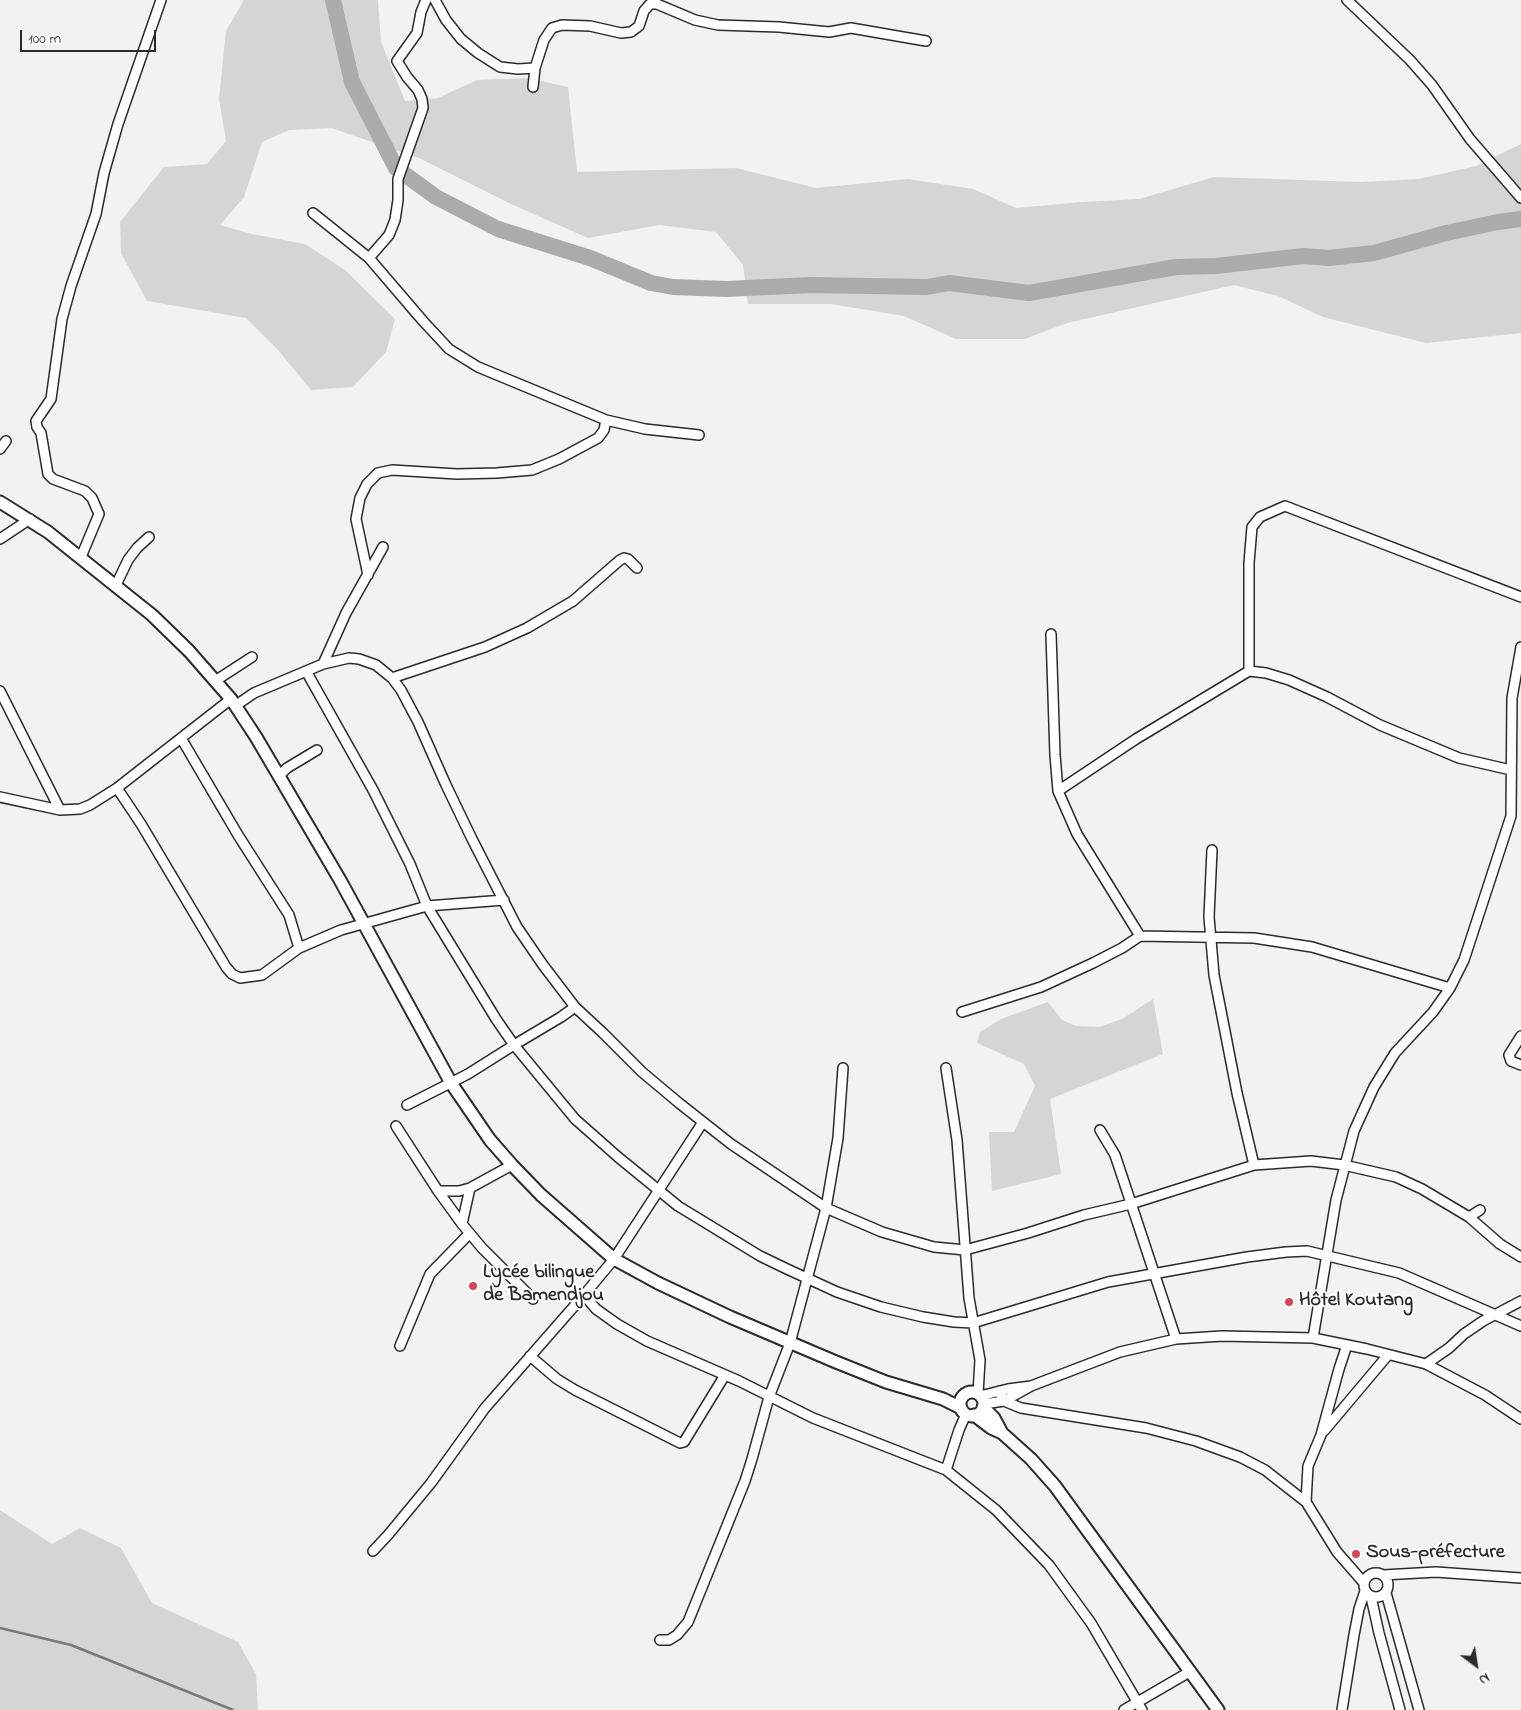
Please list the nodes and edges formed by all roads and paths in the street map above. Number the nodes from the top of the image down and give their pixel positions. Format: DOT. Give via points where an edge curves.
graph roads {
  1 [pos="161,0"];
  2 [pos="426,0"];
  3 [pos="435,0"];
  4 [pos="1347,0"];
  5 [pos="926,41"];
  6 [pos="535,68"];
  7 [pos="534,87"];
  8 [pos="1521,198"];
  9 [pos="312,213"];
  10 [pos="369,258"];
  11 [pos="606,420"];
  12 [pos="699,435"];
  13 [pos="6,441"];
  14 [pos="0,449"];
  15 [pos="0,502"];
  16 [pos="30,519"];
  17 [pos="149,537"];
  18 [pos="0,539"];
  19 [pos="383,548"];
  20 [pos="81,556"];
  21 [pos="637,568"];
  22 [pos="368,575"];
  23 [pos="116,585"];
  24 [pos="1521,597"];
  25 [pos="1052,634"];
  26 [pos="1521,647"];
  27 [pos="252,657"];
  28 [pos="323,664"];
  29 [pos="306,671"];
  30 [pos="1249,672"];
  31 [pos="392,678"];
  32 [pos="215,681"];
  33 [pos="0,691"];
  34 [pos="233,702"];
  35 [pos="182,738"];
  36 [pos="318,750"];
  37 [pos="1511,770"];
  38 [pos="279,776"];
  39 [pos="117,788"];
  40 [pos="1058,791"];
  41 [pos="0,798"];
  42 [pos="60,810"];
  43 [pos="1212,850"];
  44 [pos="504,900"];
  45 [pos="427,906"];
  46 [pos="363,923"];
  47 [pos="1140,936"];
  48 [pos="1210,936"];
  49 [pos="299,948"];
  50 [pos="1450,988"];
  51 [pos="575,1007"];
  52 [pos="962,1012"];
  53 [pos="1521,1036"];
  54 [pos="514,1045"];
  55 [pos="1521,1065"];
  56 [pos="843,1068"];
  57 [pos="946,1068"];
  58 [pos="451,1083"];
  59 [pos="407,1105"];
  60 [pos="703,1122"];
  61 [pos="396,1126"];
  62 [pos="1100,1130"];
  63 [pos="512,1165"];
  64 [pos="1254,1165"];
  65 [pos="1344,1165"];
  66 [pos="470,1188"];
  67 [pos="658,1189"];
  68 [pos="438,1191"];
  69 [pos="1131,1204"];
  70 [pos="826,1208"];
  71 [pos="1480,1210"];
  72 [pos="1469,1217"];
  73 [pos="462,1224"];
  74 [pos="468,1234"];
  75 [pos="965,1250"];
  76 [pos="1328,1255"];
  77 [pos="1521,1257"];
  78 [pos="614,1259"];
  79 [pos="1156,1274"];
  80 [pos="808,1278"];
  81 [pos="584,1295"];
  82 [pos="533,1299"];
  83 [pos="1521,1302"];
  84 [pos="1495,1314"];
  85 [pos="973,1323"];
  86 [pos="1521,1326"];
  87 [pos="1314,1338"];
  88 [pos="1176,1339"];
  89 [pos="790,1343"];
  90 [pos="1347,1345"];
  91 [pos="400,1346"];
  92 [pos="1388,1354"];
  93 [pos="530,1356"];
  94 [pos="1426,1364"];
  95 [pos="724,1375"];
  96 [pos="1031,1386"];
  97 [pos="999,1391"];
  98 [pos="770,1397"];
  99 [pos="981,1400"];
  100 [pos="1004,1401"];
  101 [pos="966,1409"];
  102 [pos="1521,1419"];
  103 [pos="1002,1433"];
  104 [pos="1321,1435"];
  105 [pos="946,1470"];
  106 [pos="1306,1502"];
  107 [pos="373,1551"];
  108 [pos="1383,1575"];
  109 [pos="1521,1578"];
  110 [pos="1367,1591"];
  111 [pos="1386,1593"];
  112 [pos="660,1640"];
  113 [pos="1191,1671"];
  114 [pos="1136,1702"];
  115 [pos="1124,1710"];
  116 [pos="1142,1710"];
  117 [pos="1218,1710"];
  118 [pos="1342,1710"];
  119 [pos="1400,1710"];
  120 [pos="1418,1710"];
  1 -- 20 [label="street" via="118,124 96,214 62,319 51,399 36,421 48,474 85,491 99,514"];
  2 -- 10 [label="street" via="417,32 397,61 418,90 423,108 398,179 395,220 389,235"];
  3 -- 6 [label="street" via="446,20 478,53 500,67"];
  4 -- 8 [label="street" via="1421,73 1470,139"];
  5 -- 6 [label="street" via="851,28 829,32 718,25 650,4 639,26 630,32 621,34 590,26 552,28 544,40"];
  6 -- 7 [label="street"];
  9 -- 10 [label="street"];
  10 -- 11 [label="street" via="449,349 478,367"];
  11 -- 12 [label="street" via="645,429"];
  11 -- 22 [label="street" via="598,438 532,470 457,474 392,470 378,474 360,498 356,519"];
  13 -- 14 [label="street"];
  15 -- 16 [label="main road"];
  16 -- 18 [label="street"];
  16 -- 20 [label="main road"];
  17 -- 23 [label="street" via="128,560"];
  19 -- 22 [label="street"];
  20 -- 23 [label="main road"];
  21 -- 31 [label="street" via="624,558 573,601 528,628 485,647"];
  22 -- 28 [label="street" via="346,612"];
  23 -- 32 [label="main road" via="152,615"];
  24 -- 30 [label="street" via="1285,506 1260,517 1252,527"];
  25 -- 40 [label="street"];
  26 -- 37 [label="street" via="1512,698"];
  27 -- 32 [label="street"];
  28 -- 29 [label="street"];
  28 -- 31 [label="street" via="350,658 376,665"];
  29 -- 34 [label="street"];
  29 -- 45 [label="street" via="386,816"];
  30 -- 37 [label="street" via="1289,680 1380,725 1460,758"];
  30 -- 40 [label="street" via="1136,739"];
  31 -- 44 [label="street" via="405,696 464,824"];
  32 -- 34 [label="main road"];
  33 -- 42 [label="street"];
  34 -- 35 [label="street"];
  34 -- 38 [label="main road"];
  35 -- 39 [label="street"];
  35 -- 49 [label="street" via="289,915"];
  36 -- 38 [label="street"];
  37 -- 50 [label="street" via="1511,816 1464,960"];
  38 -- 46 [label="main road"];
  39 -- 42 [label="street" via="90,806"];
  39 -- 49 [label="street" via="232,974 240,978 262,975"];
  40 -- 47 [label="street" via="1077,834"];
  41 -- 42 [label="street"];
  43 -- 48 [label="street"];
  44 -- 45 [label="street"];
  44 -- 51 [label="street" via="528,945"];
  45 -- 46 [label="street"];
  45 -- 54 [label="street"];
  46 -- 49 [label="street"];
  46 -- 58 [label="main road"];
  47 -- 48 [label="street"];
  47 -- 52 [label="street" via="1115,952 1041,987"];
  48 -- 50 [label="street" via="1254,938 1312,947"];
  48 -- 64 [label="street" via="1214,975"];
  50 -- 65 [label="street" via="1387,1065 1354,1131"];
  51 -- 54 [label="street"];
  51 -- 60 [label="street" via="642,1072"];
  53 -- 55 [label="street" via="1509,1055 1511,1061"];
  54 -- 58 [label="street"];
  54 -- 67 [label="street" via="575,1120"];
  56 -- 70 [label="street" via="838,1138"];
  57 -- 75 [label="street" via="957,1140"];
  58 -- 59 [label="street"];
  58 -- 63 [label="main road" via="490,1140"];
  60 -- 67 [label="street"];
  60 -- 70 [label="street"];
  61 -- 68 [label="street"];
  62 -- 69 [label="street" via="1114,1155"];
  63 -- 66 [label="street"];
  63 -- 78 [label="main road"];
  64 -- 65 [label="street" via="1310,1161"];
  64 -- 69 [label="street"];
  65 -- 72 [label="street" via="1396,1178 1422,1189"];
  65 -- 76 [label="street"];
  66 -- 68 [label="street"];
  66 -- 73 [label="street"];
  67 -- 78 [label="street"];
  67 -- 80 [label="street" via="678,1206 760,1256"];
  68 -- 73 [label="street"];
  69 -- 75 [label="street"];
  69 -- 79 [label="street"];
  70 -- 75 [label="street" via="882,1232 934,1246"];
  70 -- 80 [label="street"];
  71 -- 72 [label="street"];
  72 -- 77 [label="street"];
  73 -- 74 [label="street"];
  74 -- 82 [label="street"];
  74 -- 91 [label="street" via="430,1274"];
  75 -- 85 [label="street"];
  76 -- 79 [label="street" via="1286,1252"];
  76 -- 84 [label="street" via="1399,1273"];
  76 -- 87 [label="street"];
  78 -- 81 [label="street"];
  78 -- 89 [label="main road" via="665,1287"];
  79 -- 85 [label="street" via="1108,1282"];
  79 -- 88 [label="street"];
  80 -- 85 [label="street" via="881,1307"];
  80 -- 89 [label="street"];
  81 -- 93 [label="street"];
  81 -- 95 [label="street" via="596,1309 617,1324"];
  83 -- 84 [label="street"];
  84 -- 86 [label="street"];
  84 -- 94 [label="street"];
  85 -- 99 [label="street" via="980,1360"];
  87 -- 88 [label="street" via="1222,1336"];
  87 -- 90 [label="street"];
  88 -- 96 [label="street" via="1120,1352"];
  89 -- 98 [label="street"];
  89 -- 101 [label="main road" via="886,1382"];
  90 -- 92 [label="street"];
  90 -- 104 [label="street"];
  92 -- 94 [label="street"];
  92 -- 104 [label="street"];
  93 -- 95 [label="street" via="575,1390 680,1443 684,1442"];
  93 -- 107 [label="street" via="484,1408 431,1483"];
  94 -- 102 [label="street" via="1485,1395"];
  95 -- 98 [label="street"];
  96 -- 97 [label="street"];
  96 -- 100 [label="street"];
  97 -- 99 [label="street"];
  97 -- 100 [label="street"];
  98 -- 105 [label="street" via="813,1418"];
  98 -- 112 [label="street" via="745,1481 688,1622 677,1635 669,1640"];
  99 -- 100 [label="street"];
  99 -- 101 [label="main road" via="981,1412"];
  99 -- 101 [label="main road" via="970,1392"];
  99 -- 103 [label="main road"];
  100 -- 106 [label="street" via="1021,1408 1146,1428 1218,1448 1265,1470"];
  101 -- 103 [label="main road"];
  101 -- 105 [label="street"];
  103 -- 113 [label="main road" via="1056,1486"];
  104 -- 106 [label="street" via="1308,1466"];
  105 -- 114 [label="street" via="996,1510 1049,1565 1091,1623"];
  106 -- 110 [label="street" via="1337,1552"];
  108 -- 109 [label="street" via="1436,1572"];
  108 -- 110 [label="street" via="1371,1574 1365,1579"];
  108 -- 111 [label="street" via="1388,1582"];
  110 -- 111 [label="street" via="1379,1597"];
  110 -- 118 [label="street" via="1359,1609"];
  110 -- 119 [label="street"];
  111 -- 120 [label="street"];
  113 -- 114 [label="street"];
  113 -- 117 [label="main road"];
  114 -- 115 [label="street"];
  114 -- 116 [label="street"];
}
